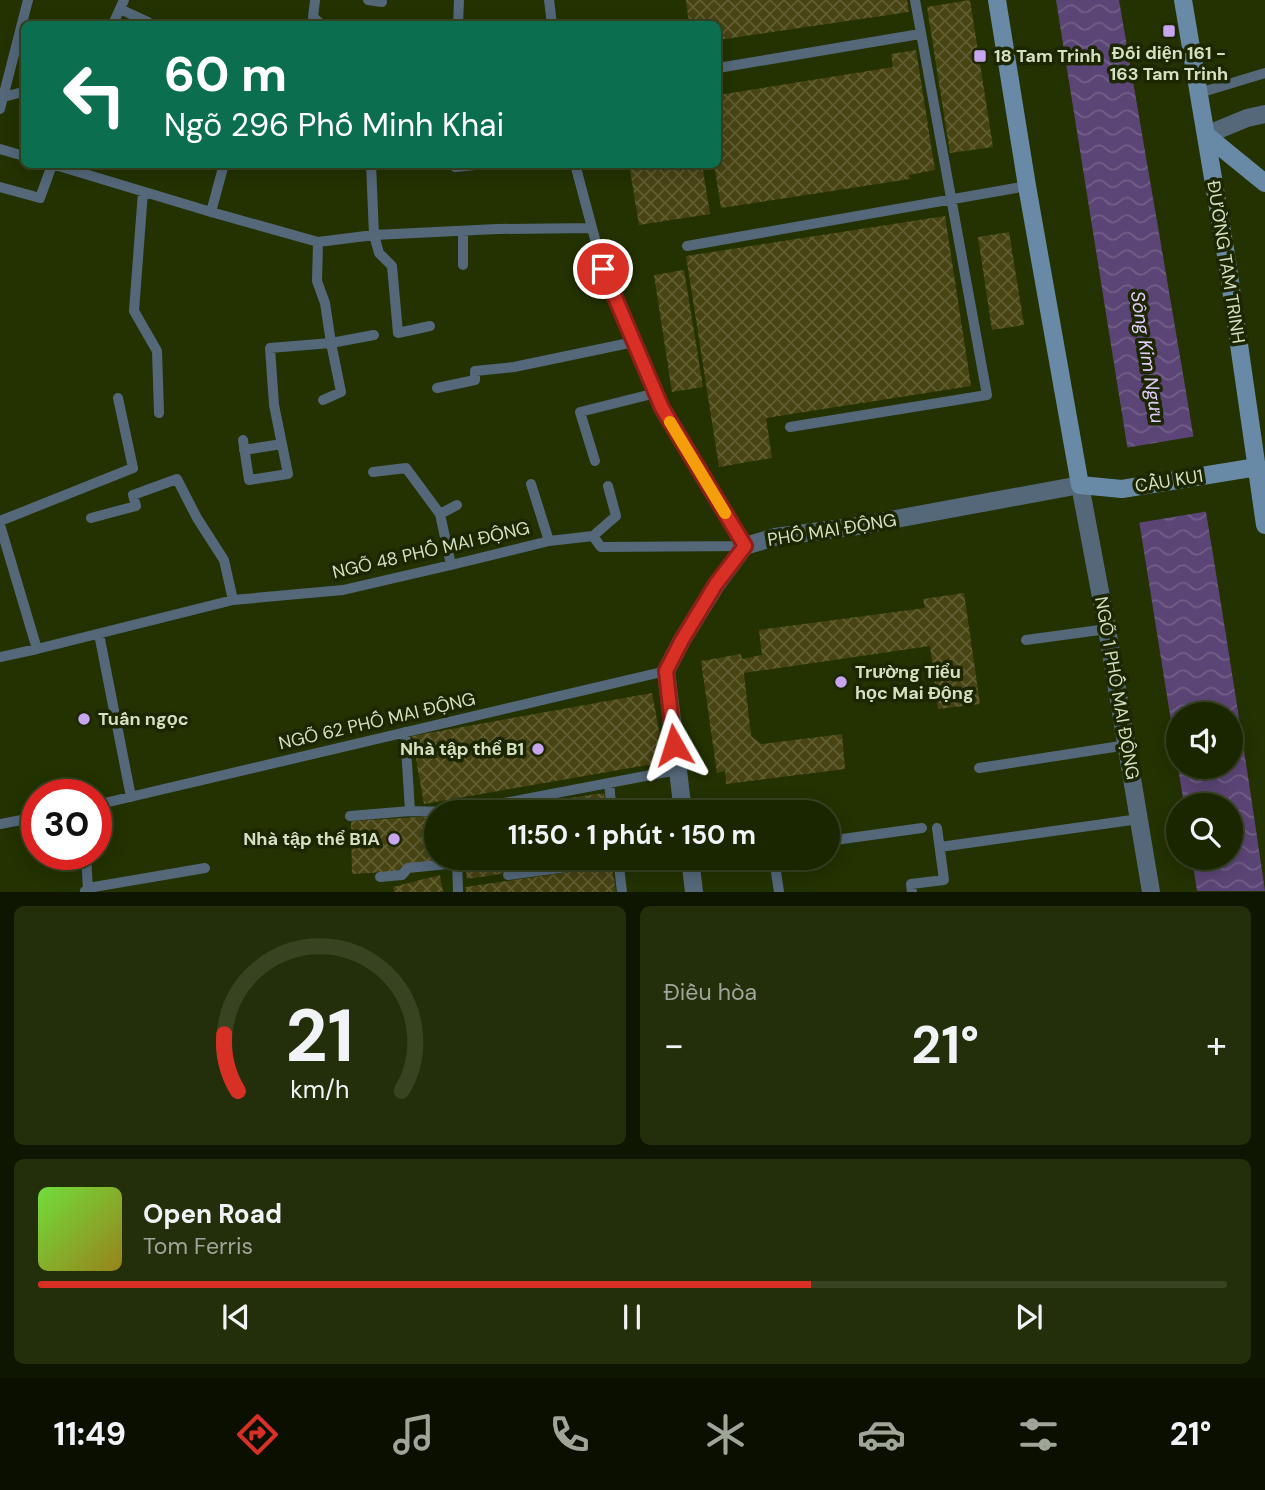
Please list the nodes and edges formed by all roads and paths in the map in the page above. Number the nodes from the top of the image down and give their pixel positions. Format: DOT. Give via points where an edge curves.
graph roads {
  1 [pos="27,0"];
  2 [pos="315,0"];
  3 [pos="368,0"];
  4 [pos="459,0"];
  5 [pos="549,0"];
  6 [pos="915,0"];
  7 [pos="997,0"];
  8 [pos="1183,0"];
  9 [pos="382,3"];
  10 [pos="122,4"];
  11 [pos="24,21"];
  12 [pos="114,21"];
  13 [pos="147,21"];
  14 [pos="318,21"];
  15 [pos="458,21"];
  16 [pos="552,21"];
  17 [pos="920,34"];
  18 [pos="21,36"];
  19 [pos="721,67"];
  20 [pos="1265,73"];
  21 [pos="21,93"];
  22 [pos="1199,93"];
  23 [pos="1,101"];
  24 [pos="1265,114"];
  25 [pos="1206,135"];
  26 [pos="0,149"];
  27 [pos="21,155"];
  28 [pos="52,168"];
  29 [pos="63,168"];
  30 [pos="223,168"];
  31 [pos="371,168"];
  32 [pos="576,168"];
  33 [pos="1265,183"];
  34 [pos="1027,186"];
  35 [pos="0,187"];
  36 [pos="143,192"];
  37 [pos="951,200"];
  38 [pos="211,212"];
  39 [pos="592,228"];
  40 [pos="463,231"];
  41 [pos="374,235"];
  42 [pos="318,242"];
  43 [pos="687,246"];
  44 [pos="462,265"];
  45 [pos="430,326"];
  46 [pos="374,335"];
  47 [pos="634,342"];
  48 [pos="331,343"];
  49 [pos="519,352"];
  50 [pos="523,365"];
  51 [pos="437,388"];
  52 [pos="656,393"];
  53 [pos="118,398"];
  54 [pos="323,400"];
  55 [pos="159,413"];
  56 [pos="790,427"];
  57 [pos="282,444"];
  58 [pos="595,461"];
  59 [pos="1257,467"];
  60 [pos="373,472"];
  61 [pos="531,484"];
  62 [pos="1080,485"];
  63 [pos="608,486"];
  64 [pos="457,505"];
  65 [pos="440,514"];
  66 [pos="91,518"];
  67 [pos="0,523"];
  68 [pos="1265,525"];
  69 [pos="593,536"];
  70 [pos="549,541"];
  71 [pos="745,546"];
  72 [pos="452,565"];
  73 [pos="233,600"];
  74 [pos="1107,629"];
  75 [pos="99,634"];
  76 [pos="1026,640"];
  77 [pos="37,649"];
  78 [pos="0,657"];
  79 [pos="666,671"];
  80 [pos="405,732"];
  81 [pos="1127,745"];
  82 [pos="979,768"];
  83 [pos="677,770"];
  84 [pos="609,783"];
  85 [pos="131,797"];
  86 [pos="520,800"];
  87 [pos="611,800"];
  88 [pos="681,800"];
  89 [pos="112,801"];
  90 [pos="410,811"];
  91 [pos="424,811"];
  92 [pos="350,816"];
  93 [pos="1139,819"];
  94 [pos="21,820"];
  95 [pos="0,824"];
  96 [pos="922,828"];
  97 [pos="937,828"];
  98 [pos="840,839"];
  99 [pos="940,847"];
  100 [pos="424,865"];
  101 [pos="205,868"];
  102 [pos="86,870"];
  103 [pos="457,870"];
  104 [pos="542,870"];
  105 [pos="619,870"];
  106 [pos="691,870"];
  107 [pos="776,870"];
  108 [pos="508,875"];
  109 [pos="380,877"];
  110 [pos="85,890"];
  111 [pos="458,891"];
  112 [pos="621,891"];
  113 [pos="694,891"];
  114 [pos="779,891"];
  115 [pos="912,891"];
  116 [pos="1151,891"];
  1 -- 11 [label="lane"];
  2 -- 14 [label="lane" via="313,17"];
  3 -- 9 [label="lane"];
  4 -- 15 [label="lane"];
  5 -- 16 [label="lane"];
  6 -- 17 [label="lane"];
  7 -- 34 [label="main road"];
  8 -- 22 [label="main road, ĐƯỜNG TAM TRINH"];
  10 -- 12 [label="lane"];
  10 -- 13 [label="lane"];
  17 -- 19 [label="lane"];
  17 -- 37 [label="lane"];
  18 -- 23 [label="lane"];
  20 -- 22 [label="lane"];
  21 -- 23 [label="lane"];
  22 -- 25 [label="main road, ĐƯỜNG TAM TRINH"];
  24 -- 25 [label="street"];
  25 -- 33 [label="main road"];
  25 -- 59 [label="main road, ĐƯỜNG TAM TRINH"];
  26 -- 27 [label="lane"];
  28 -- 35 [label="lane" via="40,198"];
  29 -- 36 [label="lane"];
  30 -- 38 [label="lane"];
  31 -- 41 [label="lane"];
  32 -- 39 [label="lane"];
  34 -- 37 [label="lane"];
  34 -- 62 [label="main road"];
  36 -- 38 [label="lane"];
  36 -- 55 [label="lane" via="134,311 157,351"];
  37 -- 43 [label="lane"];
  37 -- 56 [label="lane" via="987,395"];
  38 -- 42 [label="lane"];
  39 -- 40 [label="lane"];
  39 -- 47 [label="lane" via="603,269"];
  40 -- 41 [label="lane"];
  40 -- 44 [label="lane"];
  41 -- 42 [label="lane"];
  41 -- 45 [label="lane" via="379,253 392,266 398,333"];
  42 -- 48 [label="lane" via="317,281"];
  46 -- 48 [label="lane"];
  47 -- 50 [label="lane"];
  47 -- 52 [label="lane"];
  48 -- 54 [label="lane" via="341,392"];
  48 -- 57 [label="lane" via="270,348"];
  49 -- 50 [label="lane"];
  50 -- 51 [label="lane" via="475,371 475,380"];
  52 -- 58 [label="lane" via="580,412"];
  52 -- 71 [label="lane"];
  53 -- 67 [label="lane" via="133,468"];
  57 -- 57 [label="lane" via="288,474 249,480 244,445"];
  59 -- 62 [label="main road, CẦU KU1" via="1122,489"];
  59 -- 68 [label="main road, ĐƯỜNG TAM TRINH"];
  60 -- 65 [label="lane" via="406,468"];
  61 -- 70 [label="lane"];
  62 -- 71 [label="street, PHỐ MAI ĐỘNG"];
  62 -- 74 [label="street, NGÕ 1 PHỐ MAI ĐỘNG"];
  63 -- 69 [label="lane" via="616,516"];
  64 -- 65 [label="lane"];
  65 -- 72 [label="lane"];
  66 -- 73 [label="lane" via="136,506 133,495 177,479 224,560"];
  67 -- 77 [label="lane"];
  69 -- 70 [label="lane, NGÕ 48 PHỐ MAI ĐỘNG"];
  69 -- 71 [label="lane, NGÕ 48 PHỐ MAI ĐỘNG" via="601,547"];
  70 -- 72 [label="lane, NGÕ 48 PHỐ MAI ĐỘNG"];
  71 -- 79 [label="street, PHỐ MAI ĐỘNG" via="716,584"];
  72 -- 73 [label="lane, NGÕ 48 PHỐ MAI ĐỘNG" via="343,590"];
  73 -- 75 [label="lane, NGÕ 48 PHỐ MAI ĐỘNG"];
  74 -- 76 [label="lane"];
  74 -- 81 [label="street, NGÕ 1 PHỐ MAI ĐỘNG"];
  75 -- 77 [label="lane, NGÕ 48 PHỐ MAI ĐỘNG"];
  75 -- 85 [label="lane"];
  77 -- 78 [label="lane, NGÕ 48 PHỐ MAI ĐỘNG"];
  79 -- 80 [label="lane, NGÕ 62 PHỐ MAI ĐỘNG"];
  79 -- 83 [label="street"];
  80 -- 85 [label="lane, NGÕ 62 PHỐ MAI ĐỘNG"];
  80 -- 90 [label="lane"];
  81 -- 82 [label="lane"];
  81 -- 93 [label="street, NGÕ 1 PHỐ MAI ĐỘNG"];
  83 -- 84 [label="lane"];
  83 -- 88 [label="street"];
  84 -- 86 [label="lane"];
  84 -- 87 [label="lane"];
  85 -- 89 [label="lane, NGÕ 62 PHỐ MAI ĐỘNG"];
  90 -- 91 [label="lane"];
  90 -- 92 [label="lane"];
  93 -- 99 [label="lane"];
  93 -- 116 [label="street, NGÕ 1 PHỐ MAI ĐỘNG"];
  94 -- 95 [label="lane"];
  96 -- 98 [label="lane"];
  97 -- 99 [label="lane"];
  99 -- 115 [label="lane" via="944,880 911,884"];
  100 -- 109 [label="lane" via="408,868 402,875"];
  101 -- 110 [label="lane"];
  102 -- 110 [label="lane"];
  103 -- 111 [label="lane"];
  104 -- 108 [label="lane"];
  105 -- 112 [label="lane"];
  106 -- 113 [label="street"];
  107 -- 114 [label="lane"];
}
